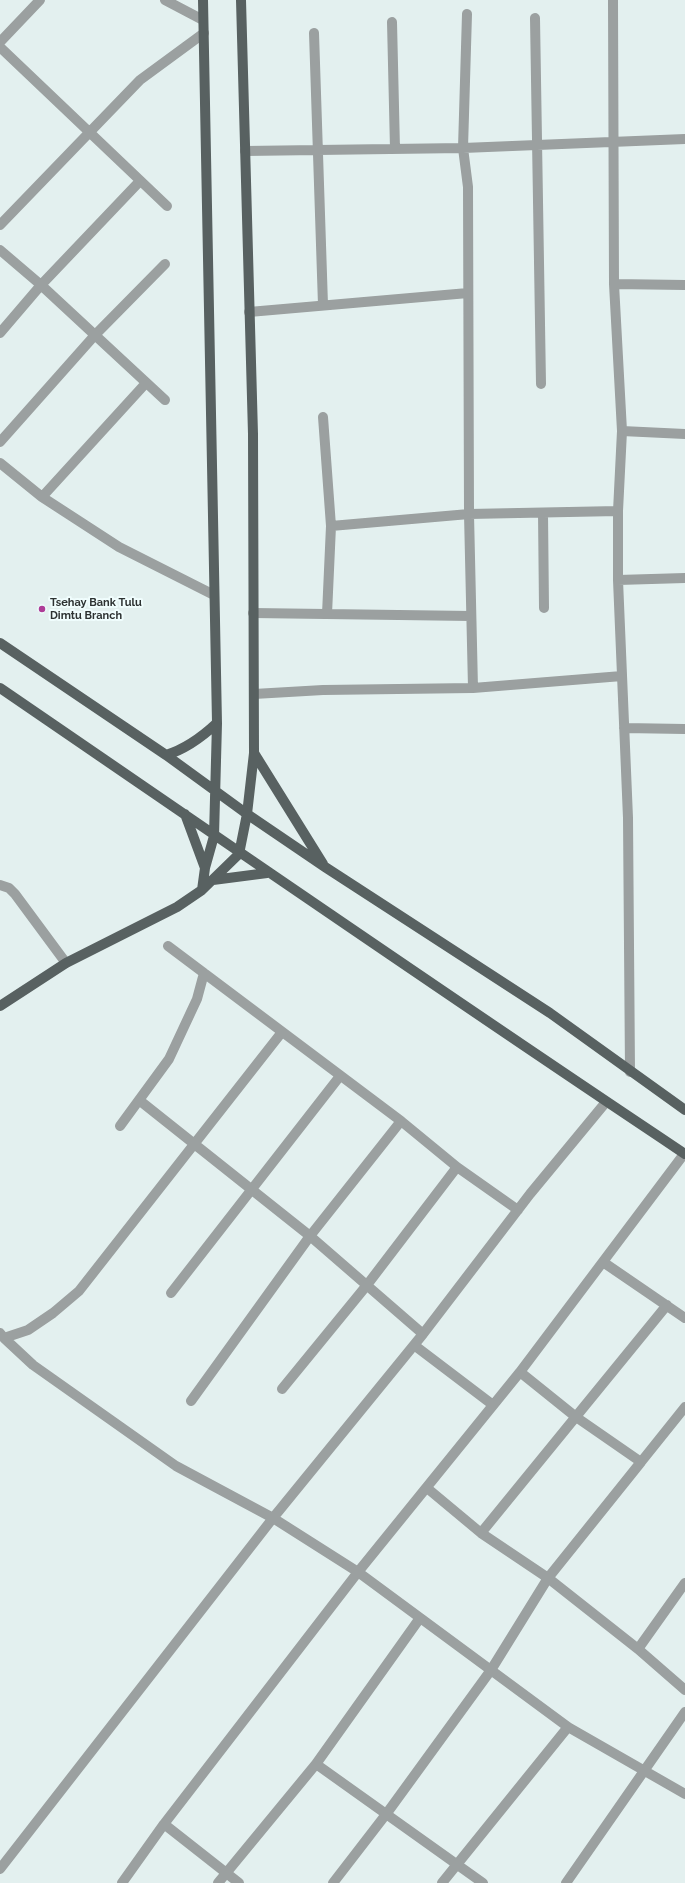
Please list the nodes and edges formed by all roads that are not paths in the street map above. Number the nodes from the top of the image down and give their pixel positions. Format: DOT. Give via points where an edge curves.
graph roads {
  1 [pos="40,0"];
  2 [pos="164,0"];
  3 [pos="203,0"];
  4 [pos="241,0"];
  5 [pos="613,0"];
  6 [pos="467,14"];
  7 [pos="534,18"];
  8 [pos="203,20"];
  9 [pos="392,22"];
  10 [pos="204,33"];
  11 [pos="314,33"];
  12 [pos="0,42"];
  13 [pos="0,47"];
  14 [pos="89,132"];
  15 [pos="685,139"];
  16 [pos="613,143"];
  17 [pos="536,144"];
  18 [pos="463,148"];
  19 [pos="394,149"];
  20 [pos="318,150"];
  21 [pos="245,151"];
  22 [pos="140,181"];
  23 [pos="167,206"];
  24 [pos="0,225"];
  25 [pos="0,250"];
  26 [pos="165,264"];
  27 [pos="614,284"];
  28 [pos="41,285"];
  29 [pos="685,285"];
  30 [pos="468,293"];
  31 [pos="323,305"];
  32 [pos="249,312"];
  33 [pos="0,333"];
  34 [pos="95,335"];
  35 [pos="146,383"];
  36 [pos="541,384"];
  37 [pos="165,400"];
  38 [pos="322,417"];
  39 [pos="622,432"];
  40 [pos="685,434"];
  41 [pos="0,442"];
  42 [pos="0,463"];
  43 [pos="42,497"];
  44 [pos="618,511"];
  45 [pos="543,513"];
  46 [pos="469,514"];
  47 [pos="330,526"];
  48 [pos="685,578"];
  49 [pos="618,580"];
  50 [pos="214,595"];
  51 [pos="544,608"];
  52 [pos="253,613"];
  53 [pos="327,614"];
  54 [pos="472,616"];
  55 [pos="0,642"];
  56 [pos="622,676"];
  57 [pos="0,688"];
  58 [pos="473,688"];
  59 [pos="254,694"];
  60 [pos="217,723"];
  61 [pos="624,728"];
  62 [pos="685,729"];
  63 [pos="254,753"];
  64 [pos="166,755"];
  65 [pos="216,791"];
  66 [pos="185,814"];
  67 [pos="247,814"];
  68 [pos="214,836"];
  69 [pos="239,854"];
  70 [pos="325,867"];
  71 [pos="205,868"];
  72 [pos="267,873"];
  73 [pos="213,880"];
  74 [pos="0,885"];
  75 [pos="202,890"];
  76 [pos="168,946"];
  77 [pos="66,964"];
  78 [pos="204,973"];
  79 [pos="0,1006"];
  80 [pos="282,1032"];
  81 [pos="630,1072"];
  82 [pos="340,1076"];
  83 [pos="139,1100"];
  84 [pos="606,1102"];
  85 [pos="685,1110"];
  86 [pos="400,1121"];
  87 [pos="120,1126"];
  88 [pos="194,1143"];
  89 [pos="684,1154"];
  90 [pos="457,1167"];
  91 [pos="252,1189"];
  92 [pos="518,1210"];
  93 [pos="310,1236"];
  94 [pos="603,1262"];
  95 [pos="367,1285"];
  96 [pos="171,1293"];
  97 [pos="667,1305"];
  98 [pos="685,1318"];
  99 [pos="423,1334"];
  100 [pos="2,1335"];
  101 [pos="414,1345"];
  102 [pos="520,1372"];
  103 [pos="282,1389"];
  104 [pos="191,1401"];
  105 [pos="494,1405"];
  106 [pos="685,1407"];
  107 [pos="576,1417"];
  108 [pos="641,1462"];
  109 [pos="427,1488"];
  110 [pos="273,1518"];
  111 [pos="481,1533"];
  112 [pos="358,1572"];
  113 [pos="548,1578"];
  114 [pos="685,1583"];
  115 [pos="420,1618"];
  116 [pos="638,1649"];
  117 [pos="491,1670"];
  118 [pos="685,1690"];
  119 [pos="685,1712"];
  120 [pos="568,1727"];
  121 [pos="316,1764"];
  122 [pos="644,1771"];
  123 [pos="685,1794"];
  124 [pos="387,1813"];
  125 [pos="164,1824"];
  126 [pos="456,1864"];
  127 [pos="0,1869"];
  128 [pos="226,1873"];
  129 [pos="122,1883"];
  130 [pos="218,1883"];
  131 [pos="239,1883"];
  132 [pos="333,1883"];
  133 [pos="442,1883"];
  134 [pos="483,1883"];
  135 [pos="566,1883"];
  1 -- 12 [label="street"];
  2 -- 8 [label="street"];
  3 -- 8 [label="main road"];
  4 -- 21 [label="main road"];
  5 -- 16 [label="street"];
  6 -- 18 [label="street"];
  7 -- 17 [label="street"];
  8 -- 10 [label="main road"];
  9 -- 19 [label="street"];
  10 -- 14 [label="street" via="140,80"];
  10 -- 50 [label="main road"];
  11 -- 20 [label="street"];
  13 -- 14 [label="street"];
  14 -- 22 [label="street"];
  14 -- 24 [label="street"];
  15 -- 16 [label="street"];
  16 -- 17 [label="street"];
  16 -- 27 [label="street"];
  17 -- 18 [label="street"];
  17 -- 36 [label="street"];
  18 -- 19 [label="street"];
  18 -- 30 [label="street" via="468,187"];
  19 -- 20 [label="street"];
  20 -- 21 [label="street"];
  20 -- 31 [label="street"];
  21 -- 32 [label="main road"];
  22 -- 23 [label="street"];
  22 -- 28 [label="street"];
  25 -- 28 [label="street"];
  26 -- 34 [label="street"];
  27 -- 29 [label="street"];
  27 -- 39 [label="street"];
  28 -- 33 [label="street"];
  28 -- 34 [label="street"];
  30 -- 31 [label="street"];
  30 -- 46 [label="street"];
  31 -- 32 [label="street"];
  32 -- 52 [label="main road" via="253,434"];
  34 -- 35 [label="street"];
  34 -- 41 [label="street"];
  35 -- 37 [label="street"];
  35 -- 43 [label="street"];
  38 -- 47 [label="street"];
  39 -- 40 [label="street"];
  39 -- 44 [label="street"];
  42 -- 43 [label="street"];
  43 -- 50 [label="street" via="119,547"];
  44 -- 45 [label="street"];
  44 -- 49 [label="street"];
  45 -- 46 [label="street"];
  45 -- 51 [label="street"];
  46 -- 47 [label="street"];
  46 -- 54 [label="street"];
  47 -- 53 [label="street"];
  48 -- 49 [label="street"];
  49 -- 56 [label="street"];
  50 -- 60 [label="main road"];
  52 -- 53 [label="street"];
  52 -- 59 [label="main road"];
  53 -- 54 [label="street"];
  54 -- 58 [label="street"];
  55 -- 64 [label="main road"];
  56 -- 58 [label="street"];
  56 -- 61 [label="street"];
  57 -- 66 [label="main road"];
  58 -- 59 [label="street" via="323,690"];
  59 -- 63 [label="main road"];
  60 -- 64 [label="main road" via="188,745"];
  60 -- 65 [label="main road"];
  61 -- 62 [label="street"];
  61 -- 81 [label="street" via="628,818"];
  63 -- 67 [label="main road"];
  63 -- 70 [label="main road"];
  64 -- 65 [label="main road"];
  65 -- 67 [label="main road"];
  65 -- 68 [label="main road"];
  66 -- 68 [label="main road"];
  66 -- 71 [label="main road"];
  67 -- 69 [label="main road"];
  67 -- 70 [label="main road"];
  68 -- 69 [label="main road"];
  68 -- 71 [label="main road"];
  69 -- 72 [label="main road"];
  69 -- 73 [label="main road"];
  70 -- 81 [label="main road" via="550,1014"];
  71 -- 75 [label="main road"];
  72 -- 73 [label="main road"];
  72 -- 84 [label="main road"];
  73 -- 75 [label="main road"];
  74 -- 77 [label="street" via="9,888 15,894"];
  75 -- 77 [label="main road" via="164,915"];
  76 -- 78 [label="street"];
  77 -- 79 [label="main road"];
  78 -- 80 [label="street"];
  78 -- 83 [label="street" via="197,999 169,1059"];
  80 -- 82 [label="street"];
  80 -- 88 [label="street"];
  81 -- 85 [label="main road"];
  82 -- 86 [label="street"];
  82 -- 91 [label="street"];
  83 -- 87 [label="street"];
  83 -- 88 [label="street"];
  84 -- 89 [label="main road"];
  84 -- 92 [label="street"];
  86 -- 90 [label="street"];
  86 -- 93 [label="street"];
  88 -- 91 [label="street"];
  88 -- 100 [label="street" via="79,1291 28,1330"];
  89 -- 94 [label="street"];
  90 -- 92 [label="street"];
  90 -- 95 [label="street"];
  91 -- 93 [label="street"];
  91 -- 96 [label="street"];
  92 -- 99 [label="street"];
  93 -- 95 [label="street"];
  93 -- 104 [label="street"];
  94 -- 97 [label="street"];
  94 -- 102 [label="street"];
  95 -- 99 [label="street"];
  95 -- 103 [label="street"];
  97 -- 98 [label="street"];
  97 -- 107 [label="street"];
  99 -- 101 [label="street"];
  100 -- 110 [label="street" via="33,1365 176,1466"];
  101 -- 105 [label="street"];
  101 -- 110 [label="street"];
  102 -- 105 [label="street"];
  102 -- 107 [label="street"];
  105 -- 109 [label="street"];
  106 -- 108 [label="street"];
  107 -- 108 [label="street"];
  107 -- 111 [label="street"];
  108 -- 113 [label="street"];
  109 -- 111 [label="street"];
  109 -- 112 [label="street"];
  110 -- 112 [label="street"];
  110 -- 127 [label="street"];
  111 -- 113 [label="street"];
  112 -- 115 [label="street"];
  112 -- 125 [label="street"];
  113 -- 116 [label="street"];
  113 -- 117 [label="street"];
  114 -- 116 [label="street"];
  115 -- 117 [label="street"];
  115 -- 121 [label="street"];
  116 -- 118 [label="street"];
  117 -- 120 [label="street"];
  117 -- 124 [label="street"];
  119 -- 122 [label="street"];
  120 -- 122 [label="street"];
  120 -- 126 [label="street"];
  121 -- 124 [label="street"];
  121 -- 128 [label="street"];
  122 -- 123 [label="street"];
  122 -- 135 [label="street"];
  124 -- 126 [label="street"];
  124 -- 132 [label="street"];
  125 -- 128 [label="street"];
  125 -- 129 [label="street"];
  126 -- 133 [label="street"];
  126 -- 134 [label="street"];
  128 -- 130 [label="street"];
  128 -- 131 [label="street"];
}
